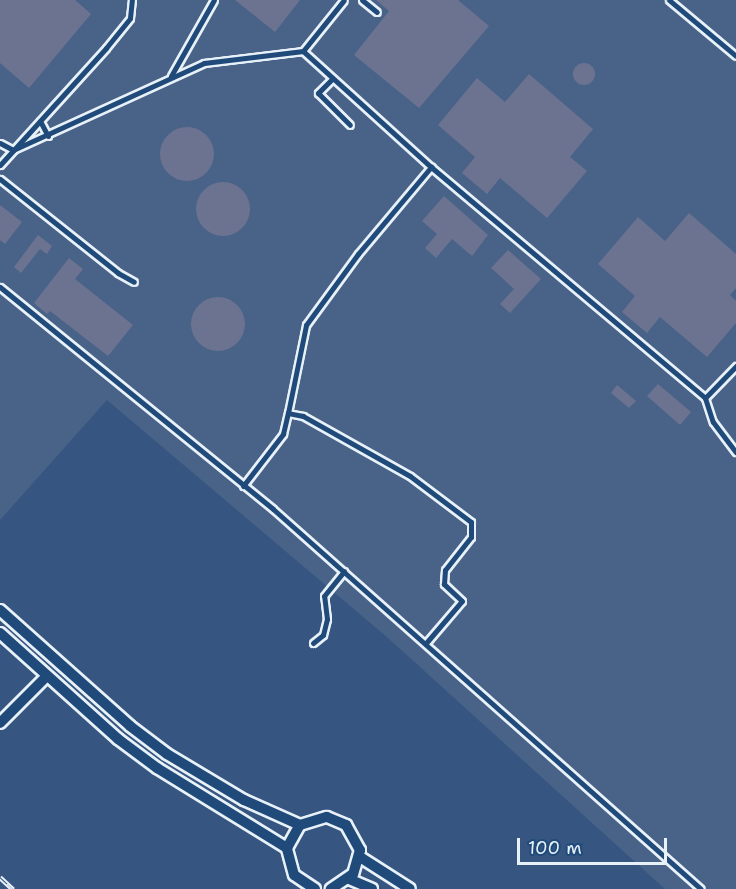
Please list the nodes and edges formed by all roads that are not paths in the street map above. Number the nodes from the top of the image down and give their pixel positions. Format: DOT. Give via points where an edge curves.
graph roads {
  1 [pos="132,0"];
  2 [pos="214,0"];
  3 [pos="344,0"];
  4 [pos="362,0"];
  5 [pos="669,0"];
  6 [pos="377,12"];
  7 [pos="303,51"];
  8 [pos="736,57"];
  9 [pos="171,76"];
  10 [pos="332,79"];
  11 [pos="40,121"];
  12 [pos="350,125"];
  13 [pos="48,136"];
  14 [pos="0,143"];
  15 [pos="13,150"];
  16 [pos="0,165"];
  17 [pos="431,167"];
  18 [pos="0,178"];
  19 [pos="134,282"];
  20 [pos="0,287"];
  21 [pos="736,366"];
  22 [pos="705,398"];
  23 [pos="288,413"];
  24 [pos="736,452"];
  25 [pos="243,486"];
  26 [pos="344,571"];
  27 [pos="0,610"];
  28 [pos="0,633"];
  29 [pos="313,643"];
  30 [pos="426,643"];
  31 [pos="47,676"];
  32 [pos="0,723"];
  33 [pos="300,825"];
  34 [pos="287,848"];
  35 [pos="360,857"];
  36 [pos="349,879"];
  37 [pos="303,886"];
  38 [pos="315,889"];
  39 [pos="331,889"];
  40 [pos="372,889"];
  41 [pos="410,889"];
  42 [pos="700,889"];
  1 -- 11 [label="lane" via="130,18"];
  2 -- 9 [label="lane"];
  3 -- 7 [label="lane"];
  4 -- 6 [label="lane"];
  5 -- 8 [label="lane"];
  7 -- 9 [label="lane" via="204,63"];
  7 -- 10 [label="lane"];
  9 -- 13 [label="lane"];
  10 -- 12 [label="lane" via="318,93"];
  10 -- 17 [label="lane"];
  11 -- 13 [label="lane"];
  11 -- 15 [label="lane"];
  13 -- 15 [label="lane"];
  14 -- 15 [label="lane"];
  15 -- 16 [label="lane"];
  17 -- 22 [label="lane"];
  17 -- 23 [label="lane" via="358,254 306,325"];
  18 -- 19 [label="lane"];
  20 -- 25 [label="lane"];
  21 -- 22 [label="lane"];
  22 -- 24 [label="lane" via="712,422"];
  23 -- 25 [label="lane" via="283,434"];
  23 -- 30 [label="lane" via="303,416 410,476 471,522 471,537 445,570 444,584 462,601"];
  25 -- 26 [label="lane"];
  26 -- 29 [label="lane" via="324,596 327,619 323,635"];
  26 -- 30 [label="lane"];
  27 -- 33 [label="street" via="167,754 244,800"];
  28 -- 31 [label="street"];
  30 -- 42 [label="lane"];
  31 -- 32 [label="street"];
  31 -- 34 [label="street" via="157,768"];
  33 -- 34 [label="street"];
  33 -- 35 [label="street" via="320,817 340,821 356,836"];
  34 -- 37 [label="street" via="291,870"];
  35 -- 36 [label="street"];
  35 -- 41 [label="street"];
  36 -- 39 [label="street"];
  36 -- 40 [label="street"];
  37 -- 38 [label="street"];
}
